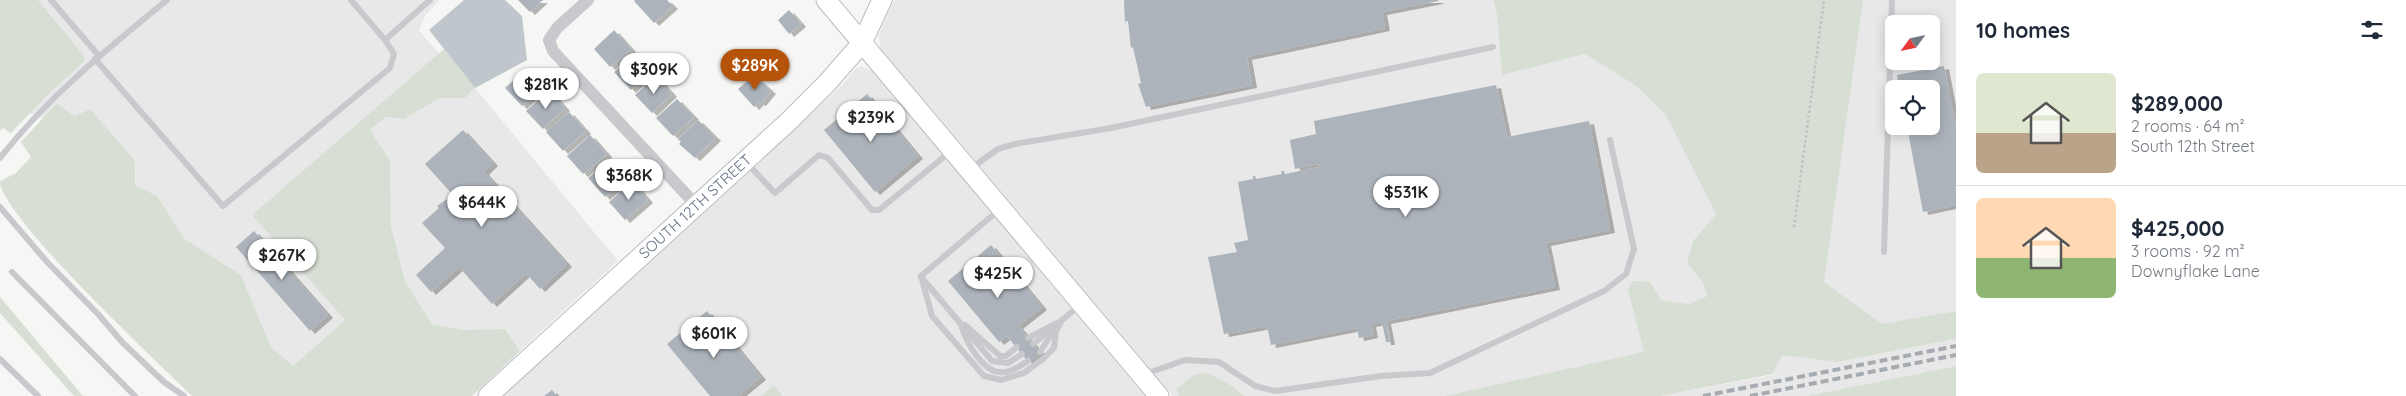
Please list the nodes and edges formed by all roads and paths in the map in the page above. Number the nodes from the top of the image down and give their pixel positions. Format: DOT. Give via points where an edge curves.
graph roads {
  1 [pos="51,0"];
  2 [pos="167,0"];
  3 [pos="351,0"];
  4 [pos="430,0"];
  5 [pos="588,0"];
  6 [pos="826,0"];
  7 [pos="882,0"];
  8 [pos="1824,0"];
  9 [pos="1892,0"];
  10 [pos="385,40"];
  11 [pos="862,43"];
  12 [pos="1493,47"];
  13 [pos="97,58"];
  14 [pos="904,116"];
  15 [pos="896,123"];
  16 [pos="1610,140"];
  17 [pos="953,150"];
  18 [pos="0,158"];
  19 [pos="745,161"];
  20 [pos="969,170"];
  21 [pos="696,205"];
  22 [pos="0,207"];
  23 [pos="1001,208"];
  24 [pos="1794,227"];
  25 [pos="1884,252"];
  26 [pos="12,272"];
  27 [pos="921,276"];
  28 [pos="1081,304"];
  29 [pos="1062,320"];
  30 [pos="960,322"];
  31 [pos="1028,338"];
  32 [pos="1033,344"];
  33 [pos="1017,347"];
  34 [pos="1040,352"];
  35 [pos="1022,354"];
  36 [pos="0,360"];
  37 [pos="1028,361"];
  38 [pos="1141,375"];
  39 [pos="38,396"];
  40 [pos="135,396"];
  41 [pos="184,396"];
  42 [pos="488,396"];
  43 [pos="1159,396"];
  1 -- 13 [label="lane"];
  2 -- 13 [label="lane"];
  3 -- 10 [label="lane"];
  4 -- 10 [label="lane"];
  5 -- 21 [label="street" via="556,28 550,40 553,51"];
  6 -- 11 [label="street"];
  7 -- 11 [label="street, SOUTH 12TH STREET"];
  8 -- 24 [label="path"];
  9 -- 25 [label="lane"];
  10 -- 13 [label="lane" via="394,54 390,68 223,206"];
  11 -- 17 [label="street"];
  11 -- 19 [label="street, SOUTH 12TH STREET" via="827,83"];
  12 -- 20 [label="lane" via="1111,128 1015,144 998,149"];
  13 -- 18 [label="lane" via="35,115"];
  14 -- 15 [label="path"];
  16 -- 38 [label="lane" via="1634,249 1626,274 1604,291 1430,373 1381,376 1275,391 1255,386 1219,362 1185,360"];
  17 -- 19 [label="lane" via="879,210 872,210 828,158 819,155 775,193"];
  17 -- 20 [label="street"];
  19 -- 21 [label="street, SOUTH 12TH STREET"];
  20 -- 23 [label="street"];
  21 -- 42 [label="street, SOUTH 12TH STREET"];
  22 -- 41 [label="lane" via="123,343 164,382"];
  23 -- 27 [label="lane"];
  23 -- 28 [label="street"];
  26 -- 40 [label="lane"];
  27 -- 29 [label="lane" via="932,316 984,376 1001,380 1012,378 1034,366 1054,348 1056,331"];
  27 -- 30 [label="lane"];
  28 -- 29 [label="lane"];
  28 -- 38 [label="street"];
  29 -- 31 [label="lane"];
  29 -- 32 [label="lane"];
  29 -- 34 [label="lane"];
  30 -- 33 [label="lane" via="1000,356 1006,356"];
  30 -- 35 [label="lane" via="992,361 1008,363"];
  30 -- 37 [label="lane" via="970,346 991,369 1006,372"];
  36 -- 39 [label="lane"];
  38 -- 43 [label="street"];
}
